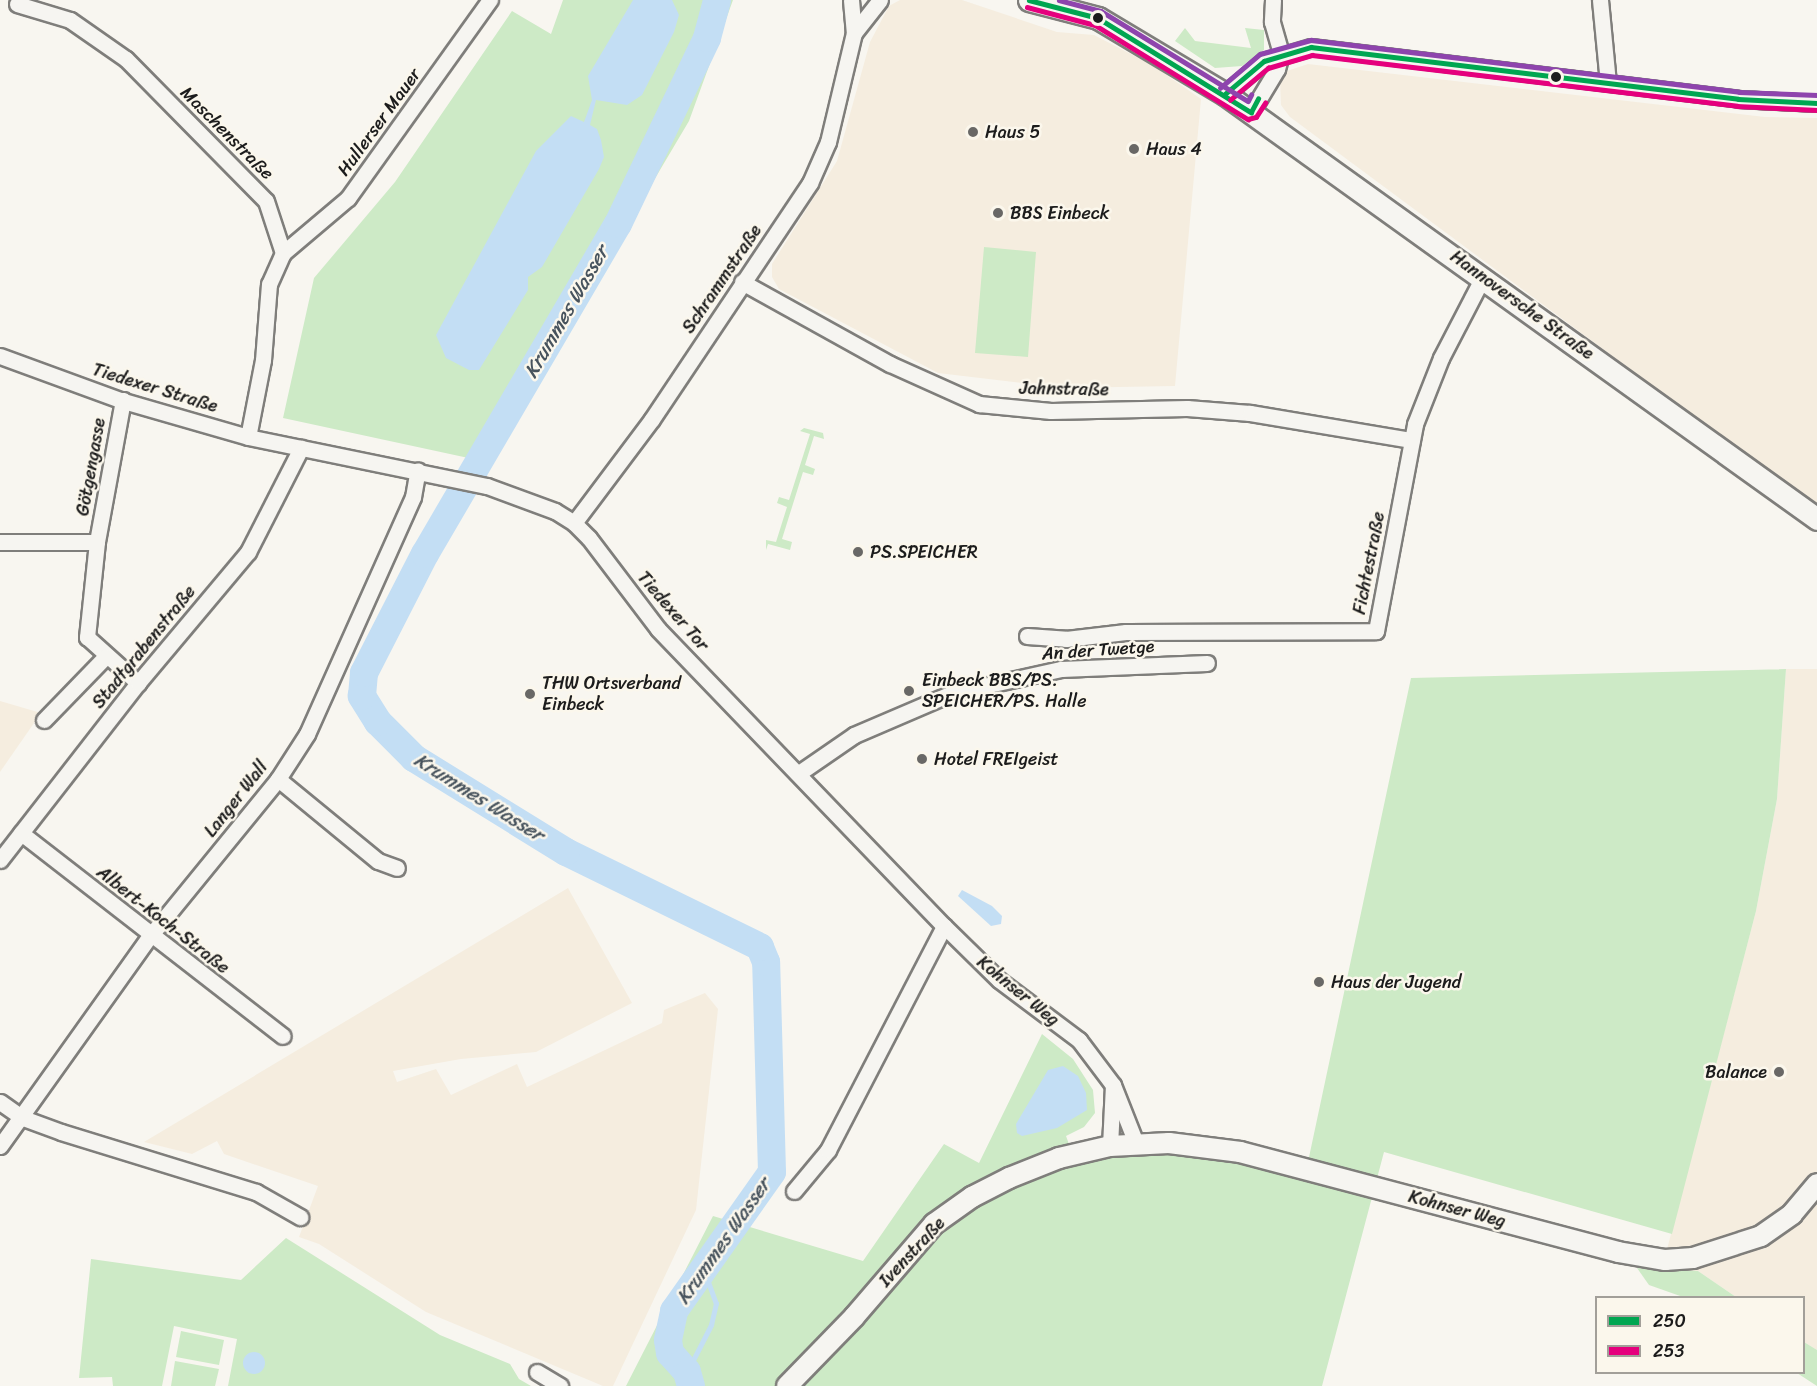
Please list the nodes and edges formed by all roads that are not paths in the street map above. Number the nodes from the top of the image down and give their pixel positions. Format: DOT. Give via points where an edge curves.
graph roads {
  1 [pos="490,0"];
  2 [pos="851,0"];
  3 [pos="880,0"];
  4 [pos="1029,0"];
  5 [pos="1274,0"];
  6 [pos="1600,0"];
  7 [pos="17,4"];
  8 [pos="855,33"];
  9 [pos="1281,54"];
  10 [pos="1608,83"];
  11 [pos="1225,94"];
  12 [pos="1817,103"];
  13 [pos="1251,112"];
  14 [pos="283,253"];
  15 [pos="1483,277"];
  16 [pos="742,282"];
  17 [pos="0,356"];
  18 [pos="123,400"];
  19 [pos="248,437"];
  20 [pos="1412,440"];
  21 [pos="301,448"];
  22 [pos="418,470"];
  23 [pos="1817,519"];
  24 [pos="574,523"];
  25 [pos="0,542"];
  26 [pos="97,542"];
  27 [pos="1027,636"];
  28 [pos="106,656"];
  29 [pos="1208,663"];
  30 [pos="138,683"];
  31 [pos="44,720"];
  32 [pos="799,773"];
  33 [pos="278,779"];
  34 [pos="21,833"];
  35 [pos="0,860"];
  36 [pos="397,868"];
  37 [pos="944,926"];
  38 [pos="150,936"];
  39 [pos="284,1036"];
  40 [pos="1113,1086"];
  41 [pos="0,1102"];
  42 [pos="23,1118"];
  43 [pos="1136,1143"];
  44 [pos="0,1146"];
  45 [pos="1110,1146"];
  46 [pos="1817,1184"];
  47 [pos="794,1191"];
  48 [pos="300,1217"];
  49 [pos="537,1372"];
  50 [pos="560,1386"];
  51 [pos="787,1386"];
  1 -- 14 [label="street, Hullerser Mauer" via="348,198"];
  2 -- 8 [label="street, Schrammstraße"];
  3 -- 8 [label="street, Schrammstraße"];
  4 -- 11 [label="main road, Hannoversche Straße" via="1098,18"];
  5 -- 9 [label="street" via="1272,22"];
  6 -- 10 [label="street"];
  7 -- 14 [label="street, Maschenstraße" via="70,20 126,59 266,201"];
  8 -- 16 [label="street, Schrammstraße" via="820,162"];
  9 -- 10 [label="street" via="1311,47"];
  9 -- 11 [label="street" via="1264,61"];
  9 -- 13 [label="street" via="1277,69"];
  10 -- 12 [label="street" via="1738,99"];
  11 -- 13 [label="main road, Hannoversche Straße"];
  13 -- 15 [label="main road, Hannoversche Straße"];
  14 -- 19 [label="street" via="269,284 263,360"];
  15 -- 20 [label="street, Fichtestraße" via="1441,358"];
  15 -- 23 [label="main road, Hannoversche Straße"];
  16 -- 20 [label="street, Jahnstraße" via="890,364 979,404 1051,411 1187,408 1240,412"];
  16 -- 24 [label="street, Schrammstraße" via="652,419"];
  17 -- 18 [label="street, Tiedexer Straße"];
  18 -- 19 [label="street, Tiedexer Straße"];
  18 -- 26 [label="street, Götgengasse"];
  19 -- 21 [label="street, Tiedexer Straße"];
  20 -- 27 [label="street, Fichtestraße" via="1376,631 1126,632 1066,639"];
  21 -- 22 [label="street, Tiedexer Tor"];
  21 -- 30 [label="street, Stadtgrabenstraße" via="248,552"];
  22 -- 24 [label="street, Tiedexer Tor" via="487,486 545,506"];
  22 -- 33 [label="street, Langer Wall" via="413,497 312,724"];
  24 -- 32 [label="street, Tiedexer Tor" via="658,629"];
  25 -- 26 [label="street"];
  26 -- 28 [label="street, Götgengasse" via="87,638"];
  28 -- 30 [label="street"];
  28 -- 31 [label="street"];
  29 -- 32 [label="street, An der Twetge" via="1061,669 952,693 854,735"];
  30 -- 34 [label="street, Stadtgrabenstraße"];
  32 -- 37 [label="street, Tiedexer Tor"];
  33 -- 36 [label="street" via="378,861"];
  33 -- 38 [label="street, Langer Wall"];
  34 -- 35 [label="street, Stadtgrabenstraße"];
  34 -- 38 [label="street, Albert-Koch-Straße"];
  37 -- 40 [label="street, Kohnser Weg" via="999,980 1079,1040"];
  37 -- 47 [label="street" via="828,1150"];
  38 -- 39 [label="street, Albert-Koch-Straße"];
  38 -- 42 [label="street, Langer Wall"];
  40 -- 43 [label="street, Kohnser Weg"];
  40 -- 45 [label="street"];
  41 -- 42 [label="street"];
  42 -- 44 [label="street, Langer Wall"];
  42 -- 48 [label="street" via="256,1192"];
  43 -- 45 [label="street, Ivenstraße"];
  43 -- 46 [label="street, Kohnser Weg" via="1202,1145 1240,1152 1618,1252 1665,1260 1693,1258 1761,1236 1792,1214"];
  45 -- 51 [label="street, Ivenstraße" via="1059,1158 1009,1178 972,1197 934,1224 840,1333"];
  49 -- 50 [label="street"];
}
